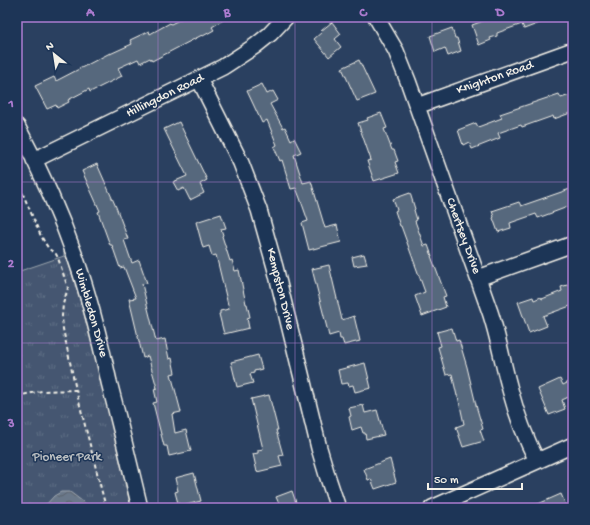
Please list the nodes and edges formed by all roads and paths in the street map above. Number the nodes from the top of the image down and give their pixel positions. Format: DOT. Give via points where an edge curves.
graph roads {
  1 [pos="286,17"];
  2 [pos="376,17"];
  3 [pos="573,50"];
  4 [pos="199,79"];
  5 [pos="417,106"];
  6 [pos="17,126"];
  7 [pos="34,160"];
  8 [pos="17,180"];
  9 [pos="573,244"];
  10 [pos="478,278"];
  11 [pos="76,390"];
  12 [pos="17,396"];
  13 [pos="573,445"];
  14 [pos="537,461"];
  15 [pos="106,508"];
  16 [pos="140,508"];
  17 [pos="338,508"];
  18 [pos="432,508"];
  1 -- 4 [label="street, Hillingdon Road" via="250,50"];
  2 -- 5 [label="street, Chertsey Drive" via="396,51"];
  3 -- 5 [label="street, Knighton Road"];
  4 -- 7 [label="street, Hillingdon Road"];
  4 -- 17 [label="street, Kempston Drive" via="241,163 259,210 319,448"];
  5 -- 10 [label="street, Chertsey Drive"];
  6 -- 7 [label="street, Wimbledon Drive"];
  7 -- 16 [label="street, Wimbledon Drive" via="59,214 82,279"];
  8 -- 11 [label="path" via="44,243 56,254 66,279 68,288 63,304 63,329"];
  9 -- 10 [label="street"];
  10 -- 14 [label="street, Chertsey Drive" via="495,328 516,411"];
  11 -- 12 [label="path" via="42,391"];
  11 -- 15 [label="path"];
  13 -- 14 [label="street"];
  14 -- 18 [label="street"];
}
